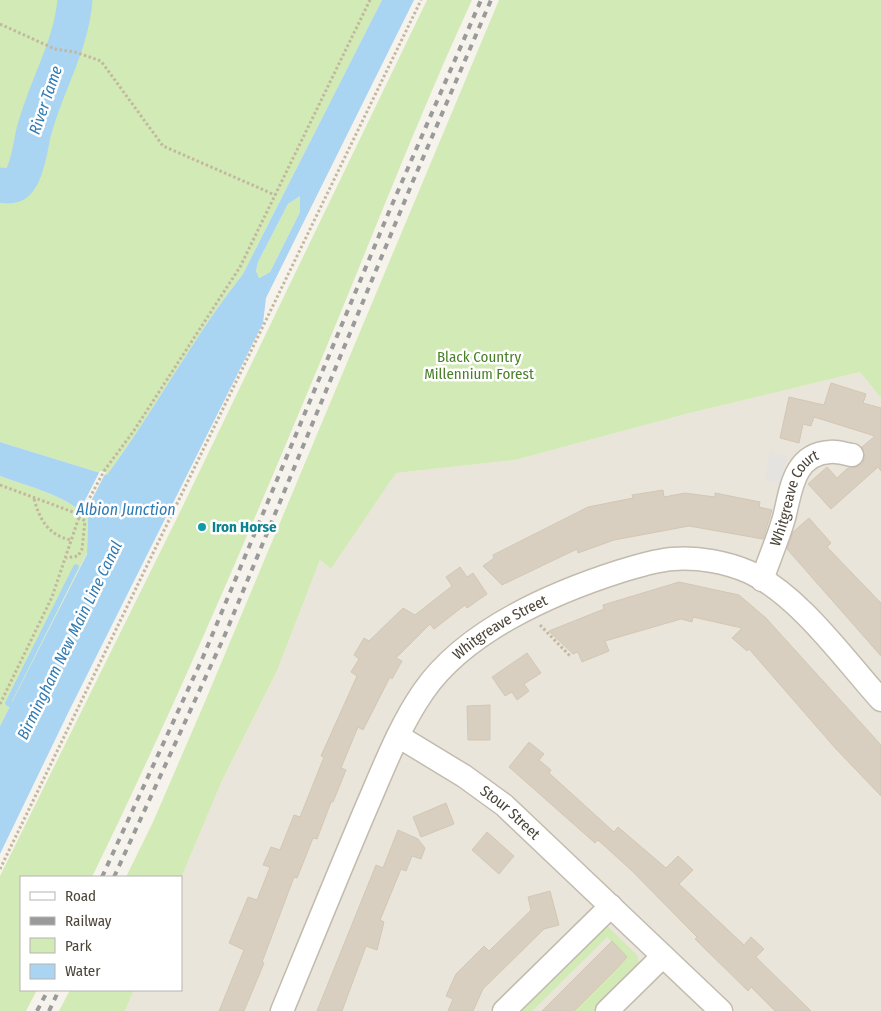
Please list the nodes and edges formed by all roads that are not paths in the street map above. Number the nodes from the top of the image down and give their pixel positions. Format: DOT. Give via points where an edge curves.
graph roads {
  1 [pos="852,454"];
  2 [pos="762,580"];
  3 [pos="881,700"];
  4 [pos="398,736"];
  5 [pos="611,906"];
  6 [pos="664,956"];
  7 [pos="282,1011"];
  8 [pos="504,1011"];
  9 [pos="607,1011"];
  10 [pos="721,1011"];
  1 -- 2 [label="street, Whitgreave Court" via="830,452 817,455 795,473 779,534"];
  2 -- 3 [label="street, Whitgreave Street" via="790,599"];
  2 -- 4 [label="street, Whitgreave Street" via="748,572 694,558 642,565 598,578 529,608 458,654 423,692"];
  4 -- 5 [label="street, Stour Street" via="504,805"];
  4 -- 7 [label="street, Whitgreave Street"];
  5 -- 6 [label="street, Stour Street"];
  5 -- 8 [label="street"];
  6 -- 9 [label="street"];
  6 -- 10 [label="street, Stour Street"];
}
